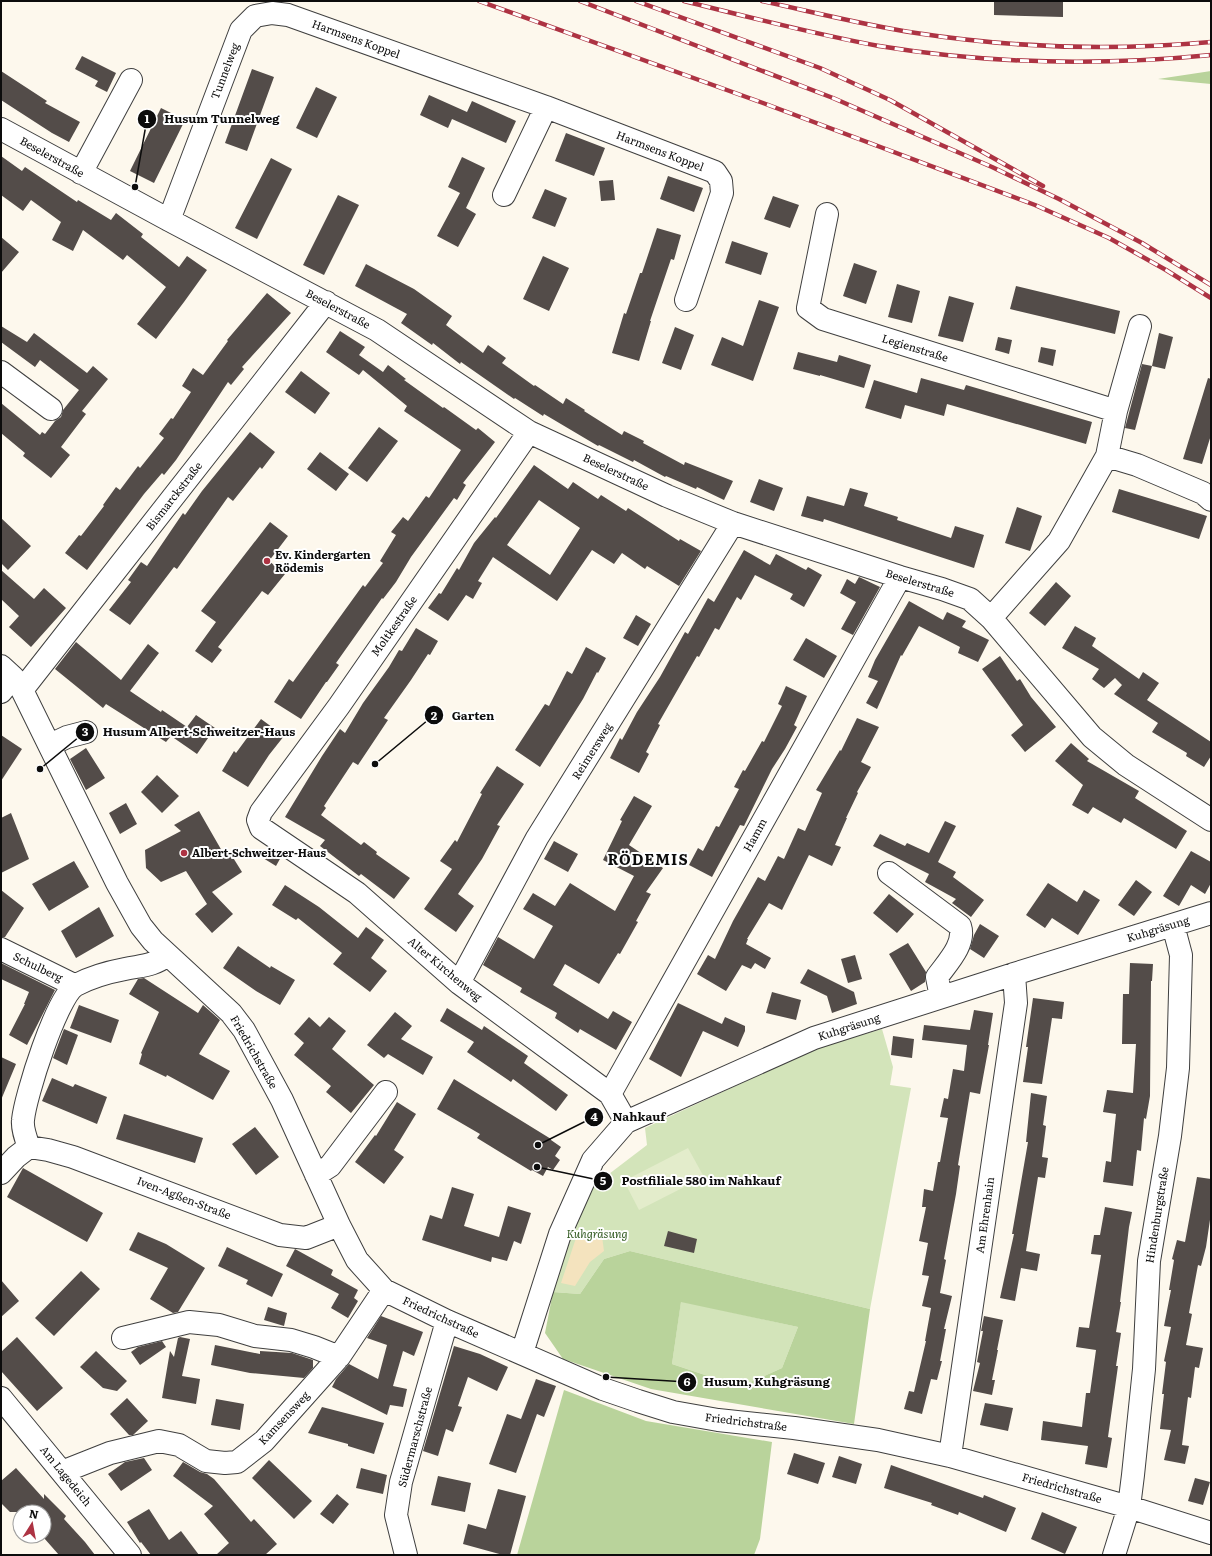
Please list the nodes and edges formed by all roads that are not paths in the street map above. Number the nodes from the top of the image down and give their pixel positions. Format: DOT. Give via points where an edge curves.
graph roads {
  1 [pos="255,16"];
  2 [pos="131,80"];
  3 [pos="546,108"];
  4 [pos="1,129"];
  5 [pos="81,173"];
  6 [pos="504,195"];
  7 [pos="827,214"];
  8 [pos="168,220"];
  9 [pos="686,300"];
  10 [pos="326,302"];
  11 [pos="1140,326"];
  12 [pos="1,372"];
  13 [pos="51,409"];
  14 [pos="1116,411"];
  15 [pos="529,432"];
  16 [pos="1107,456"];
  17 [pos="1211,500"];
  18 [pos="733,523"];
  19 [pos="900,577"];
  20 [pos="991,618"];
  21 [pos="9,681"];
  22 [pos="86,732"];
  23 [pos="50,745"];
  24 [pos="258,820"];
  25 [pos="1211,820"];
  26 [pos="889,873"];
  27 [pos="1211,913"];
  28 [pos="1173,925"];
  29 [pos="1,949"];
  30 [pos="168,955"];
  31 [pos="1014,974"];
  32 [pos="459,983"];
  33 [pos="74,986"];
  34 [pos="941,997"];
  35 [pos="386,1092"];
  36 [pos="610,1094"];
  37 [pos="626,1122"];
  38 [pos="29,1147"];
  39 [pos="1,1173"];
  40 [pos="316,1175"];
  41 [pos="339,1225"];
  42 [pos="384,1290"];
  43 [pos="447,1321"];
  44 [pos="123,1338"];
  45 [pos="522,1353"];
  46 [pos="339,1357"];
  47 [pos="1,1398"];
  48 [pos="950,1456"];
  49 [pos="62,1472"];
  50 [pos="1129,1507"];
  51 [pos="1211,1533"];
  52 [pos="130,1555"];
  53 [pos="406,1555"];
  54 [pos="1114,1555"];
  1 -- 3 [label="street, Harmsens Koppel" via="272,13 288,15"];
  1 -- 8 [label="street, Tunnelweg" via="239,34"];
  2 -- 5 [label="street"];
  3 -- 6 [label="street"];
  3 -- 9 [label="street, Harmsens Koppel" via="714,172 721,181 722,193"];
  4 -- 5 [label="street, Beselerstraße"];
  5 -- 8 [label="street, Beselerstraße"];
  7 -- 14 [label="street, Legienstraße" via="808,308 823,319"];
  8 -- 10 [label="street, Beselerstraße"];
  10 -- 15 [label="street, Beselerstraße" via="377,330"];
  10 -- 21 [label="street, Bismarckstraße"];
  11 -- 14 [label="street"];
  12 -- 13 [label="street"];
  14 -- 16 [label="street"];
  15 -- 18 [label="street, Beselerstraße" via="667,496"];
  15 -- 24 [label="street, Moltkestraße" via="339,706 261,812"];
  16 -- 17 [label="street" via="1137,465 1203,493"];
  16 -- 20 [label="street" via="1059,542"];
  18 -- 19 [label="street, Beselerstraße"];
  18 -- 32 [label="street, Reimersweg" via="537,838"];
  19 -- 20 [label="street, Beselerstraße" via="970,599"];
  19 -- 36 [label="street, Hamm"];
  20 -- 25 [label="street, Beselerstraße" via="1092,737 1126,765"];
  21 -- 23 [label="street, Friedrichstraße"];
  22 -- 23 [label="street"];
  23 -- 30 [label="street, Friedrichstraße" via="141,926"];
  24 -- 32 [label="street, Alter Kirchenweg" via="261,828 357,893"];
  26 -- 34 [label="street" via="960,926 962,934 959,944 938,977"];
  27 -- 28 [label="street, Kuhgräsung"];
  28 -- 31 [label="street, Kuhgräsung"];
  28 -- 50 [label="street, Hindenburgstraße" via="1181,955 1178,1068 1170,1136 1149,1261 1144,1369"];
  29 -- 33 [label="street, Schulberg"];
  30 -- 33 [label="street" via="157,963 106,974"];
  30 -- 40 [label="street, Friedrichstraße" via="231,1013 244,1030 282,1100"];
  31 -- 34 [label="street, Kuhgräsung"];
  31 -- 48 [label="street, Am Ehrenhain" via="1016,1002"];
  32 -- 36 [label="street, Alter Kirchenweg"];
  33 -- 38 [label="street" via="55,1018 31,1085 23,1121"];
  34 -- 37 [label="street, Kuhgräsung" via="814,1038"];
  35 -- 40 [label="street" via="330,1166"];
  36 -- 37 [label="street, Alter Kirchenweg"];
  37 -- 45 [label="street, Kuhgräsung" via="593,1160 560,1234"];
  38 -- 39 [label="street"];
  38 -- 41 [label="street, Iven-Agßen-Straße" via="73,1156 280,1235 306,1238"];
  40 -- 41 [label="street, Friedrichstraße"];
  41 -- 42 [label="street, Friedrichstraße" via="357,1260"];
  42 -- 43 [label="street, Friedrichstraße"];
  42 -- 46 [label="street, Kamsensweg"];
  43 -- 45 [label="street, Friedrichstraße"];
  43 -- 53 [label="street, Südermarschstraße" via="401,1482 396,1515"];
  44 -- 46 [label="street" via="189,1322 219,1325 255,1336 291,1340"];
  45 -- 48 [label="street, Friedrichstraße" via="603,1389 672,1412 878,1440"];
  46 -- 49 [label="street, Kamsensweg" via="264,1441 237,1462 206,1461 179,1445 159,1441 110,1453"];
  47 -- 49 [label="street, Am Lagedeich"];
  48 -- 50 [label="street, Friedrichstraße"];
  49 -- 52 [label="street, Am Lagedeich"];
  50 -- 51 [label="street, Friedrichstraße"];
  50 -- 54 [label="street, Hindenburgstraße"];
}
